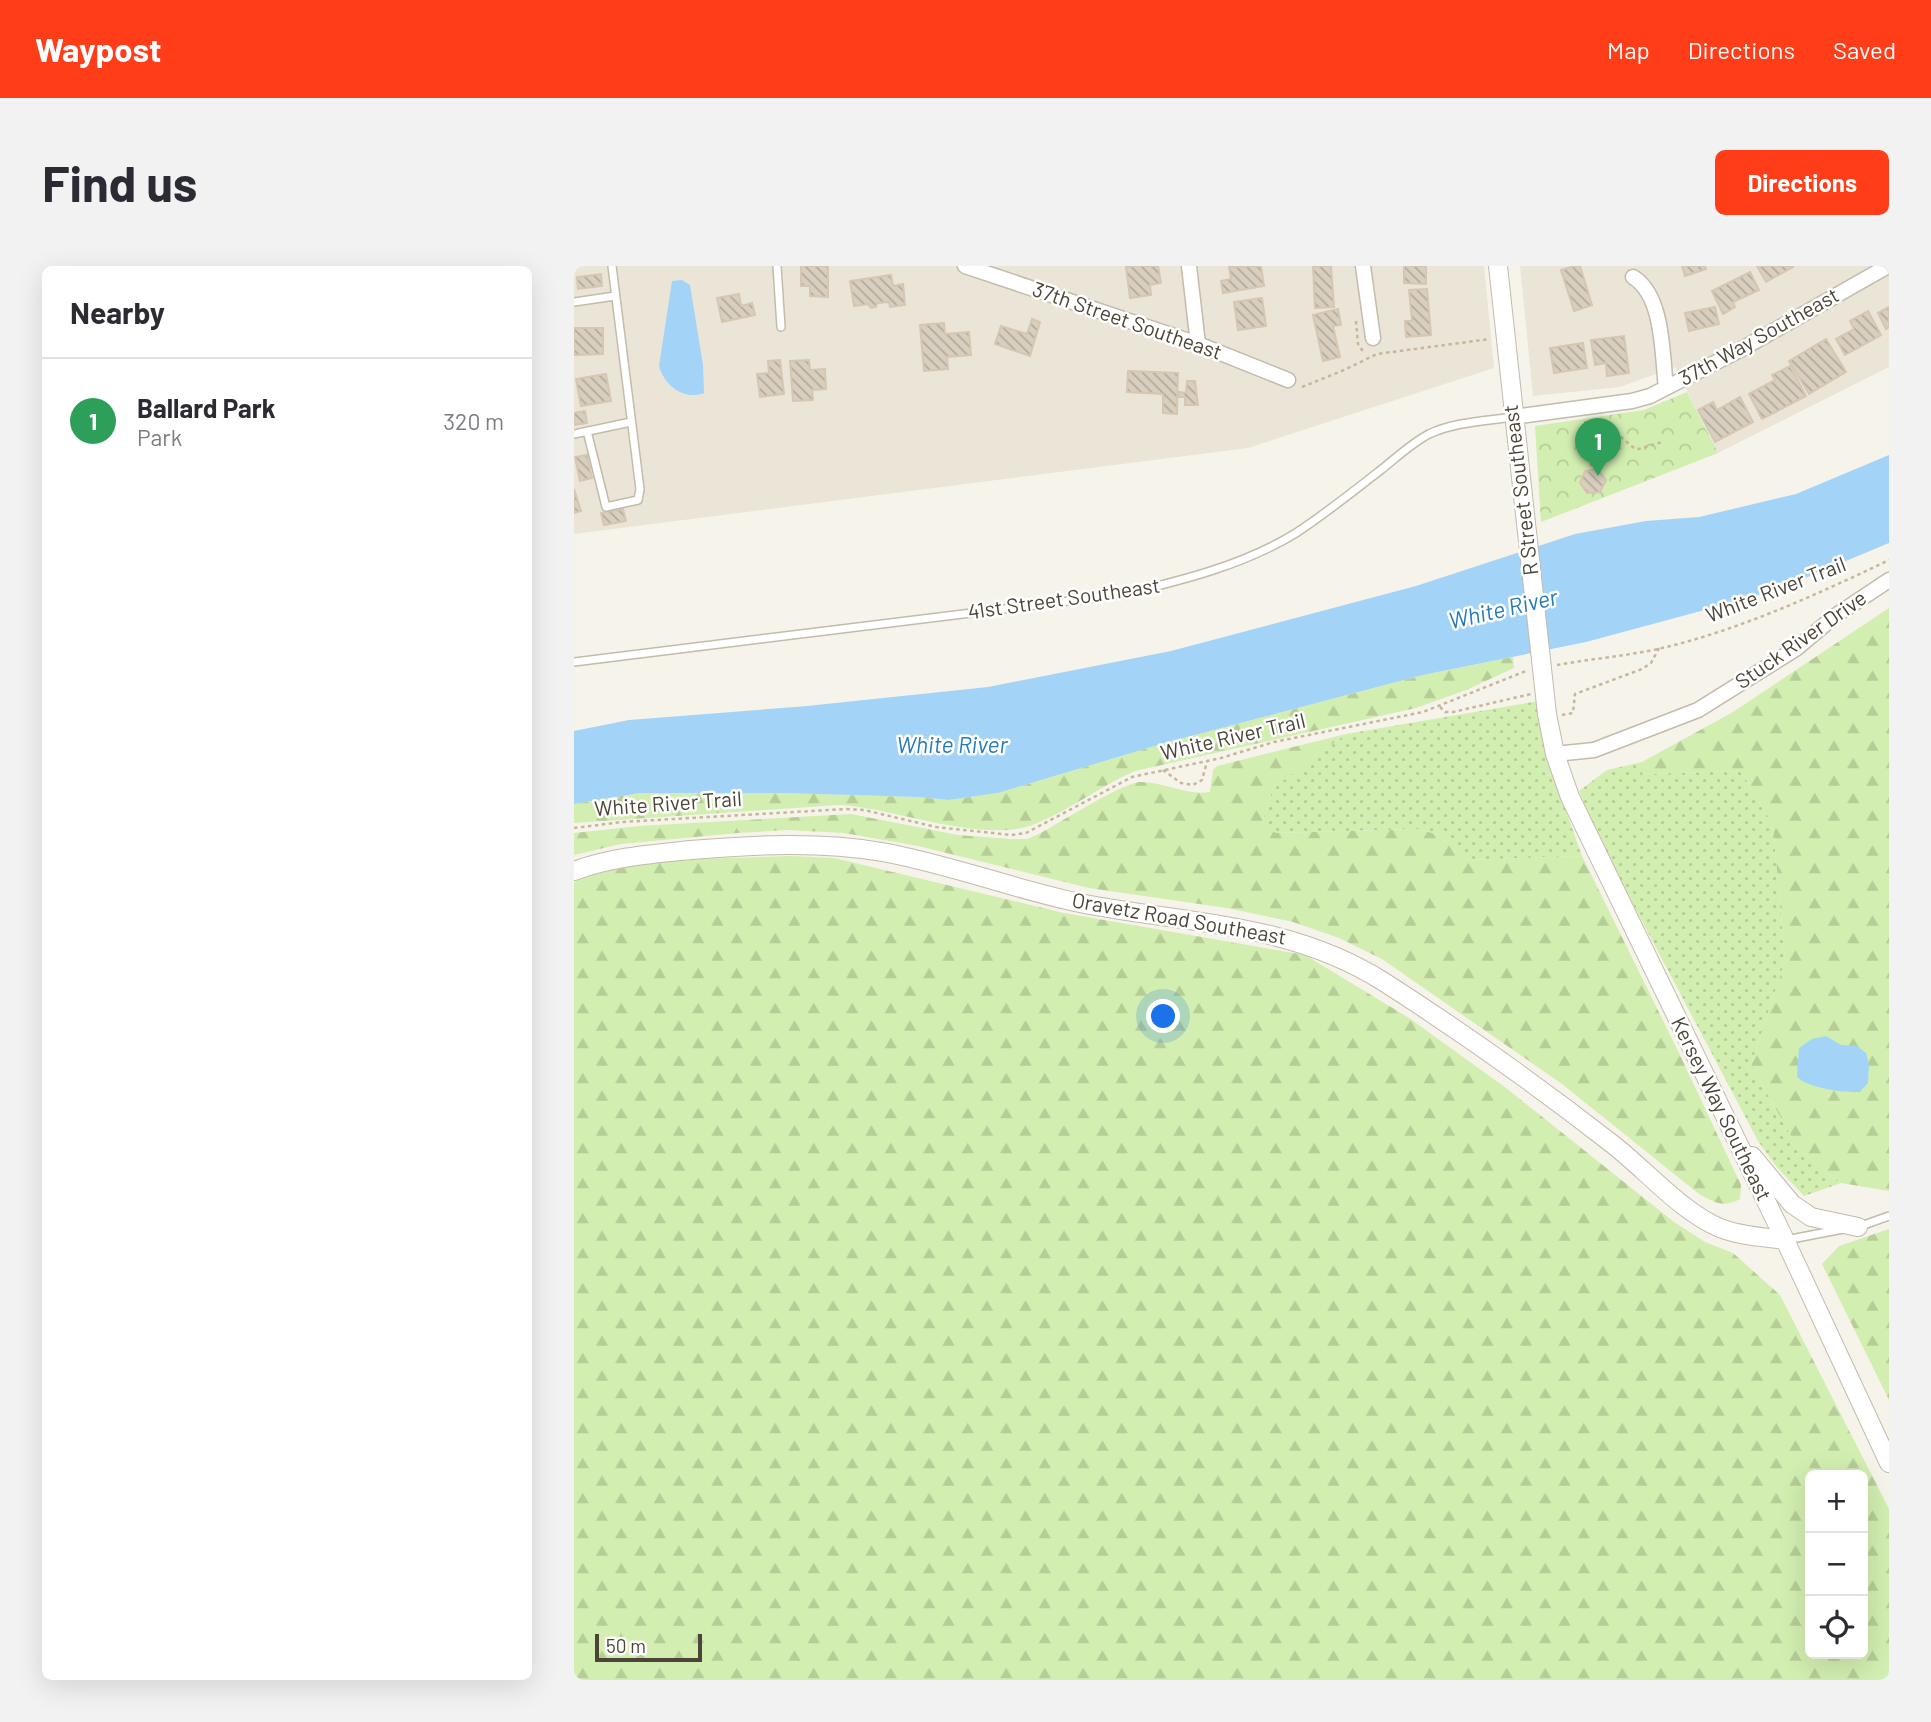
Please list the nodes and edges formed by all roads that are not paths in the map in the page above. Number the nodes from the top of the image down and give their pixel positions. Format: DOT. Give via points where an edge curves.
graph roads {
  1 [pos="612,266"];
  2 [pos="778,266"];
  3 [pos="965,266"];
  4 [pos="1189,266"];
  5 [pos="1363,266"];
  6 [pos="1497,266"];
  7 [pos="1888,266"];
  8 [pos="1633,277"];
  9 [pos="615,296"];
  10 [pos="574,302"];
  11 [pos="782,327"];
  12 [pos="1373,338"];
  13 [pos="1198,344"];
  14 [pos="1289,380"];
  15 [pos="1666,388"];
  16 [pos="1513,417"];
  17 [pos="631,422"];
  18 [pos="587,431"];
  19 [pos="574,434"];
  20 [pos="1889,580"];
  21 [pos="574,662"];
  22 [pos="1555,754"];
  23 [pos="574,871"];
  24 [pos="1732,1132"];
  25 [pos="1889,1216"];
  26 [pos="1858,1227"];
  27 [pos="1785,1240"];
  28 [pos="1889,1463"];
  1 -- 9 [label="lane"];
  2 -- 11 [label="lane"];
  3 -- 13 [label="street, 37th Street Southeast"];
  4 -- 13 [label="street"];
  5 -- 12 [label="street"];
  6 -- 16 [label="street, R Street Southeast"];
  7 -- 15 [label="street, 37th Way Southeast"];
  8 -- 15 [label="street" via="1655,303"];
  9 -- 10 [label="lane"];
  9 -- 17 [label="lane"];
  13 -- 14 [label="street, 37th Street Southeast"];
  15 -- 16 [label="street" via="1632,401"];
  16 -- 21 [label="lane, 41st Street Southeast" via="1431,433 1295,533 1247,557 1176,582 1125,594"];
  16 -- 22 [label="street, R Street Southeast, bridge"];
  17 -- 18 [label="lane"];
  17 -- 18 [label="lane" via="638,500 606,506"];
  18 -- 19 [label="lane"];
  20 -- 22 [label="street, Stuck River Drive" via="1797,648 1698,710 1594,750"];
  22 -- 24 [label="street, Kersey Way Southeast" via="1570,797"];
  23 -- 27 [label="street, Oravetz Road Southeast" via="645,854 771,845 838,847 911,858 1079,902 1285,937 1348,961 1432,1014 1611,1143 1704,1219 1735,1233"];
  24 -- 26 [label="street" via="1792,1204 1811,1217"];
  24 -- 27 [label="street, Kersey Way Southeast"];
  25 -- 26 [label="lane"];
  26 -- 27 [label="lane"];
  27 -- 28 [label="street, Kersey Way Southeast"];
}
